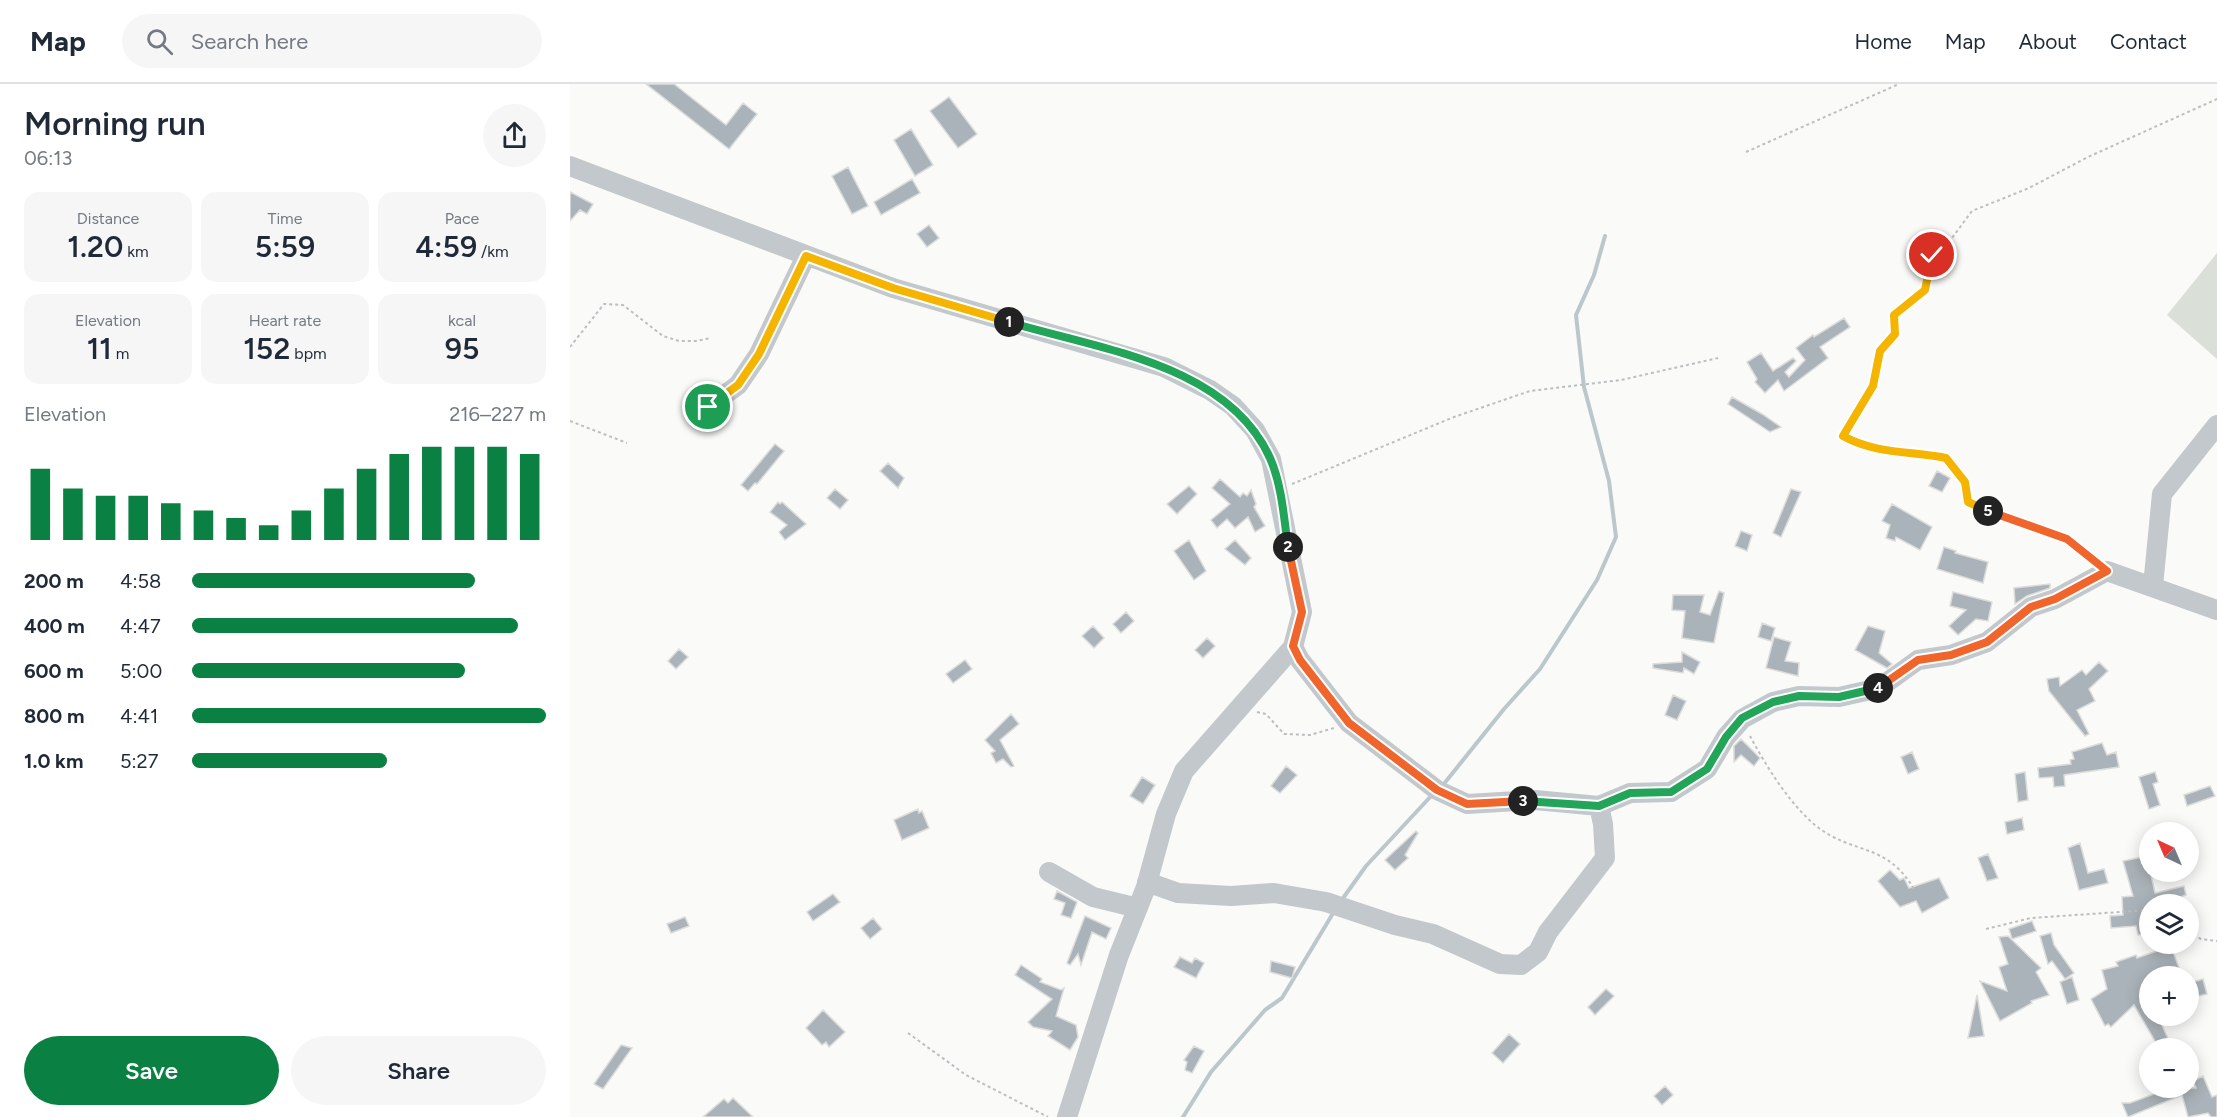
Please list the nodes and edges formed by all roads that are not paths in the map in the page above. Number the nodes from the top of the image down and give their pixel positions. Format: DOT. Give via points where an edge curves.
graph roads {
  1 [pos="570,166"];
  2 [pos="806,256"];
  3 [pos="708,407"];
  4 [pos="2217,425"];
  5 [pos="2153,586"];
  6 [pos="2217,610"];
  7 [pos="1293,646"];
  8 [pos="1599,806"];
  9 [pos="1049,872"];
  10 [pos="1147,882"];
  11 [pos="1138,908"];
  12 [pos="1067,1117"];
  1 -- 2 [label="street"];
  2 -- 3 [label="street" via="759,354 738,385"];
  2 -- 7 [label="street" via="893,288 1164,367 1233,406 1256,430 1271,459 1302,612"];
  4 -- 5 [label="street" via="2162,494"];
  5 -- 6 [label="street"];
  5 -- 8 [label="street" via="2107,571 2055,599 2031,607 1987,642 1951,655 1918,660 1879,688 1839,697 1799,696 1773,702 1742,718 1707,769 1671,792 1630,793"];
  7 -- 8 [label="street" via="1349,723 1437,790 1467,804 1535,800"];
  7 -- 10 [label="street" via="1184,771 1166,813"];
  8 -- 10 [label="street" via="1605,858 1548,932 1538,952 1521,965 1500,964 1433,934 1326,902 1274,893 1178,893"];
  9 -- 11 [label="street" via="1093,897"];
  10 -- 11 [label="street"];
  11 -- 12 [label="street"];
}
